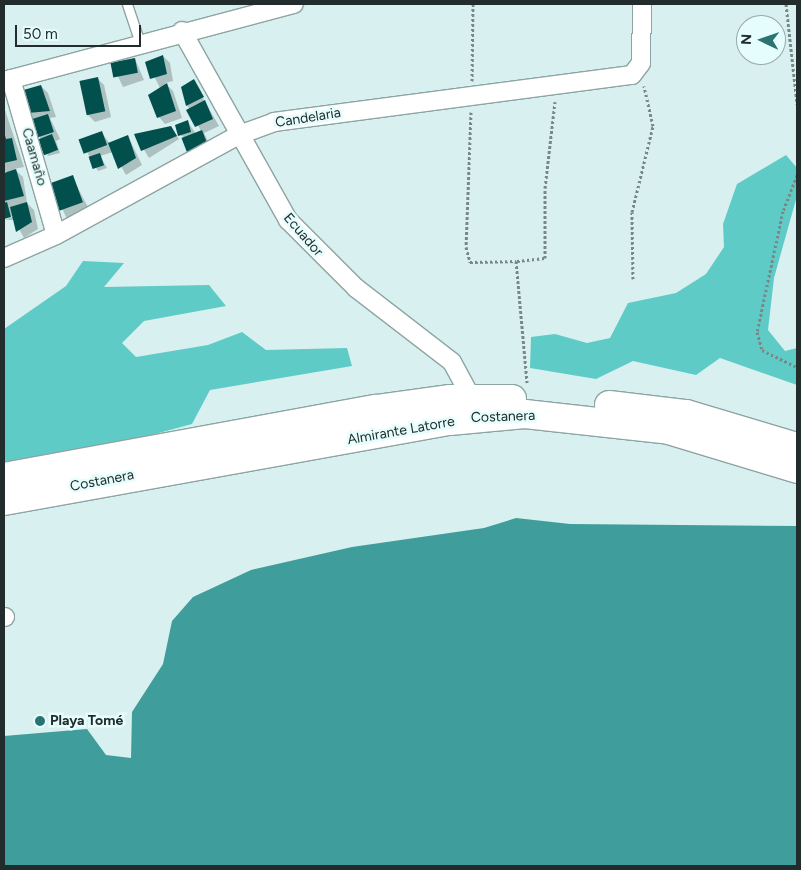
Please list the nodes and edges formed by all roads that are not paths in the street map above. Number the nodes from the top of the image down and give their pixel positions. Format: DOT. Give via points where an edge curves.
graph roads {
  1 [pos="127,4"];
  2 [pos="294,4"];
  3 [pos="642,4"];
  4 [pos="182,31"];
  5 [pos="140,43"];
  6 [pos="7,80"];
  7 [pos="239,135"];
  8 [pos="56,235"];
  9 [pos="4,258"];
  10 [pos="472,399"];
  11 [pos="797,447"];
  12 [pos="797,469"];
  13 [pos="4,477"];
  14 [pos="4,501"];
  1 -- 5 [label="lane"];
  2 -- 4 [label="street"];
  3 -- 7 [label="street, Candelaria" via="639,69 628,76 292,118"];
  4 -- 5 [label="street"];
  4 -- 7 [label="street, Ecuador"];
  5 -- 6 [label="street"];
  6 -- 8 [label="street, Caamaño"];
  7 -- 8 [label="street, Candelaria"];
  7 -- 10 [label="street, Ecuador" via="299,234 356,288 452,362"];
  8 -- 9 [label="street, Candelaria"];
  10 -- 11 [label="main road, Almirante Latorre" via="528,398 686,414"];
  10 -- 13 [label="main road, Almirante Latorre" via="376,409"];
  12 -- 14 [label="main road, Almirante Latorre" via="669,430 525,414 450,421"];
}
